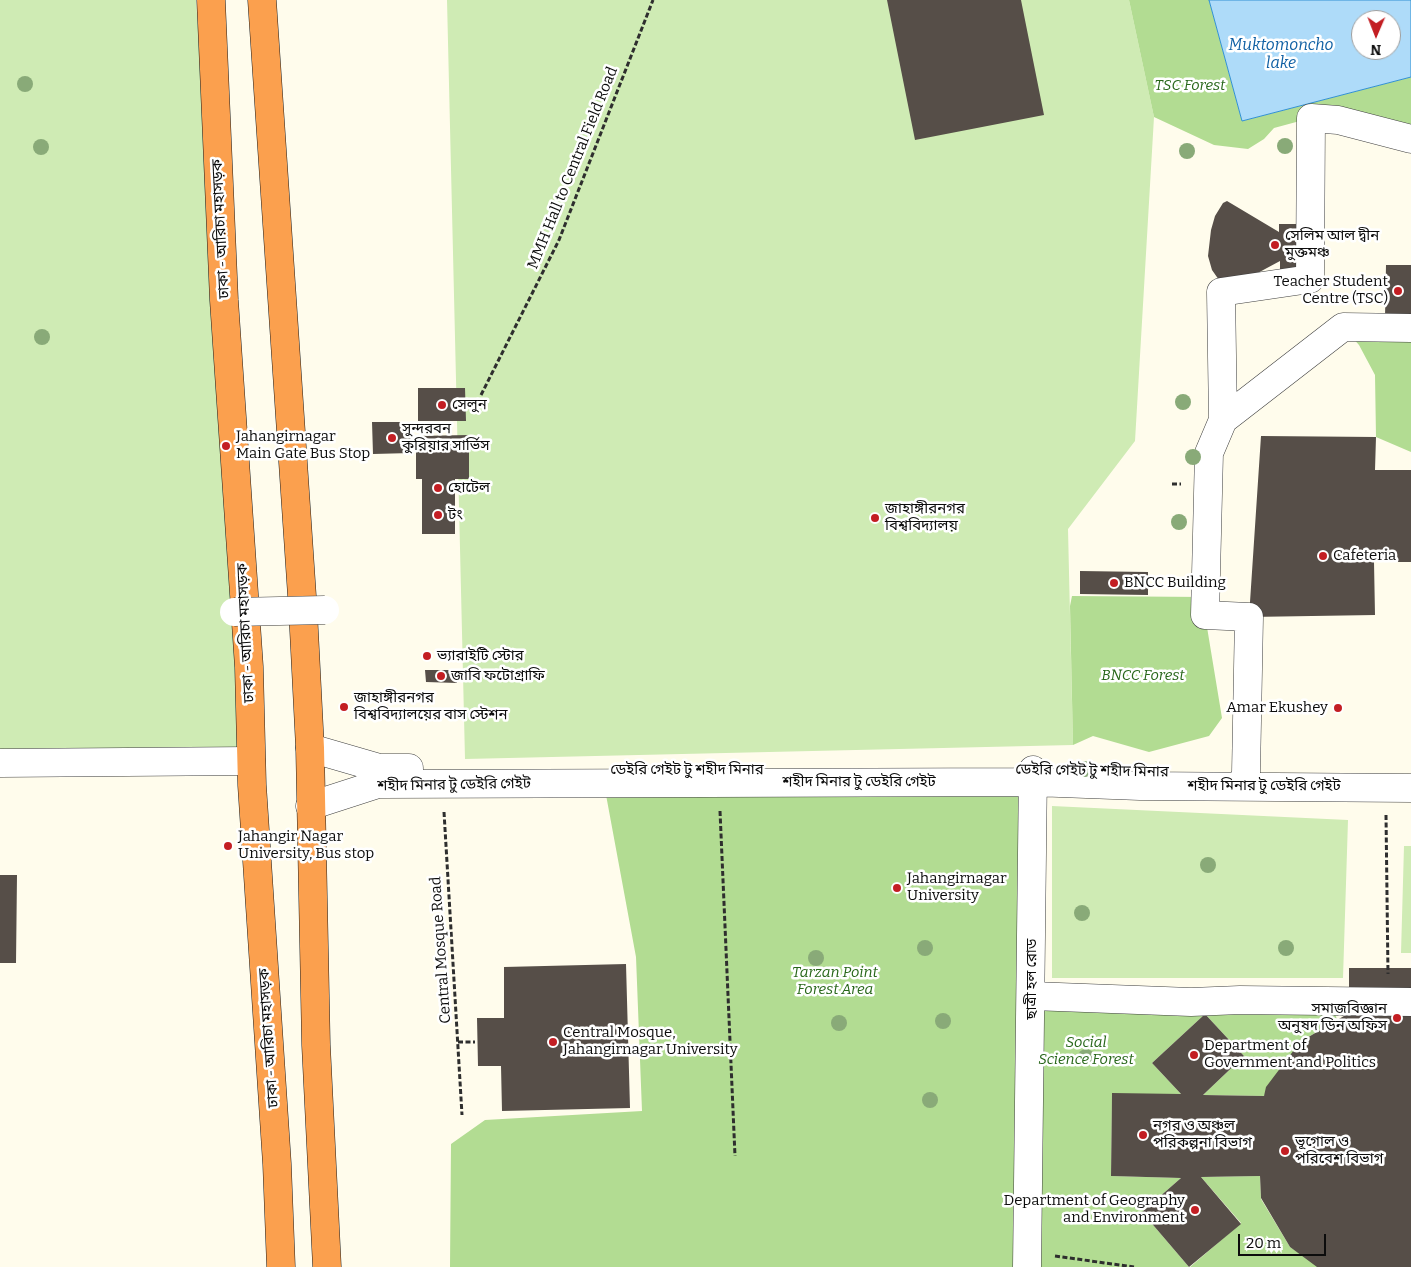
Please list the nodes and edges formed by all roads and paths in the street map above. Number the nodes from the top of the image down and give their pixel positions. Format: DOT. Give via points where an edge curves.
graph roads {
  1 [pos="210,0"];
  2 [pos="262,0"];
  3 [pos="653,0"];
  4 [pos="1411,138"];
  5 [pos="1411,328"];
  6 [pos="481,395"];
  7 [pos="1223,420"];
  8 [pos="314,610"];
  9 [pos="233,612"];
  10 [pos="310,748"];
  11 [pos="252,761"];
  12 [pos="0,763"];
  13 [pos="1033,776"];
  14 [pos="1411,776"];
  15 [pos="1244,779"];
  16 [pos="719,783"];
  17 [pos="1391,783"];
  18 [pos="442,784"];
  19 [pos="310,806"];
  20 [pos="1032,996"];
  21 [pos="1400,1002"];
  22 [pos="458,1042"];
  23 [pos="475,1042"];
  24 [pos="462,1115"];
  25 [pos="735,1156"];
  26 [pos="1027,1260"];
  27 [pos="281,1267"];
  28 [pos="327,1267"];
  29 [pos="1134,1267"];
  1 -- 11 [label="highway, ঢাকা - আরিচা মহাসড়ক" via="224,300 249,667"];
  2 -- 8 [label="highway"];
  3 -- 6 [label="path, MMH Hall to Central Field Road" via="559,240"];
  4 -- 7 [label="street" via="1338,120 1311,118 1310,279 1221,292"];
  5 -- 7 [label="street" via="1343,327"];
  7 -- 15 [label="street" via="1209,453 1205,615 1249,617"];
  8 -- 9 [label="street, bridge"];
  8 -- 10 [label="highway"];
  10 -- 13 [label="street, ডেইরি গেইট টু শহীদ মিনার" via="379,768"];
  10 -- 19 [label="highway"];
  11 -- 12 [label="street"];
  11 -- 27 [label="highway, ঢাকা - আরিচা মহাসড়ক"];
  13 -- 15 [label="street, ডেইরি গেইট টু শহীদ মিনার"];
  13 -- 16 [label="street, শহীদ মিনার টু ডেইরি গেইট"];
  13 -- 20 [label="street, ছাত্রী হল রোড"];
  14 -- 17 [label="street"];
  15 -- 17 [label="street, শহীদ মিনার টু ডেইরি গেইট"];
  16 -- 18 [label="street, শহীদ মিনার টু ডেইরি গেইট"];
  16 -- 25 [label="path"];
  17 -- 21 [label="path"];
  18 -- 19 [label="street, শহীদ মিনার টু ডেইরি গেইট" via="378,784"];
  18 -- 22 [label="path, Central Mosque Road"];
  19 -- 28 [label="highway" via="316,1045"];
  20 -- 21 [label="street" via="1191,1002"];
  20 -- 26 [label="street, ছাত্রী হল রোড"];
  22 -- 23 [label="path"];
  22 -- 24 [label="path, Central Mosque Road"];
  26 -- 29 [label="path"];
}
